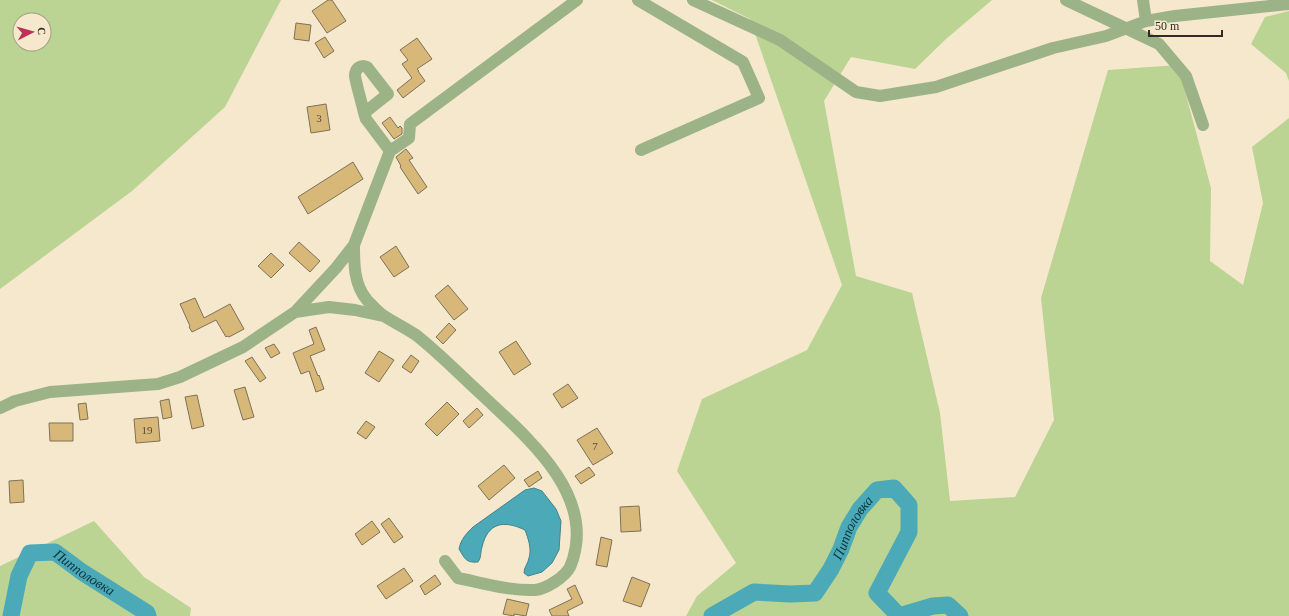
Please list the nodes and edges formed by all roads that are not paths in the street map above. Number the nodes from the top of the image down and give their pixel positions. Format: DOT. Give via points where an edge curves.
graph roads {
  1 [pos="577,0"];
  2 [pos="638,0"];
  3 [pos="693,0"];
  4 [pos="1066,0"];
  5 [pos="1143,0"];
  6 [pos="1289,4"];
  7 [pos="1146,21"];
  8 [pos="1126,28"];
  9 [pos="364,113"];
  10 [pos="1203,125"];
  11 [pos="641,150"];
  12 [pos="390,151"];
  13 [pos="354,245"];
  14 [pos="336,268"];
  15 [pos="356,274"];
  16 [pos="318,287"];
  17 [pos="362,290"];
  18 [pos="329,307"];
  19 [pos="348,309"];
  20 [pos="295,312"];
  21 [pos="383,316"];
  22 [pos="0,408"];
  23 [pos="444,560"];
  1 -- 12 [label="street" via="410,124 409,138"];
  2 -- 11 [label="street" via="743,62 759,98"];
  3 -- 8 [label="street" via="780,40 856,92 880,96 936,87 1053,48 1106,36"];
  4 -- 8 [label="street"];
  5 -- 7 [label="street"];
  6 -- 7 [label="street"];
  7 -- 8 [label="street"];
  8 -- 10 [label="street" via="1159,44 1186,76"];
  9 -- 12 [label="street"];
  12 -- 13 [label="street"];
  13 -- 14 [label="street"];
  13 -- 15 [label="street"];
  14 -- 15 [label="street" via="345,266"];
  14 -- 16 [label="street"];
  15 -- 17 [label="street"];
  16 -- 18 [label="street" via="320,300"];
  16 -- 20 [label="street"];
  17 -- 19 [label="street" via="360,302"];
  17 -- 21 [label="street"];
  18 -- 19 [label="street"];
  18 -- 20 [label="street"];
  19 -- 21 [label="street"];
  20 -- 22 [label="street" via="243,347 180,377 158,384 50,392 15,401"];
  21 -- 23 [label="street" via="415,335 433,350 528,440 552,468 567,491 576,518 576,549 570,568 556,582 537,590 458,578"];
}
